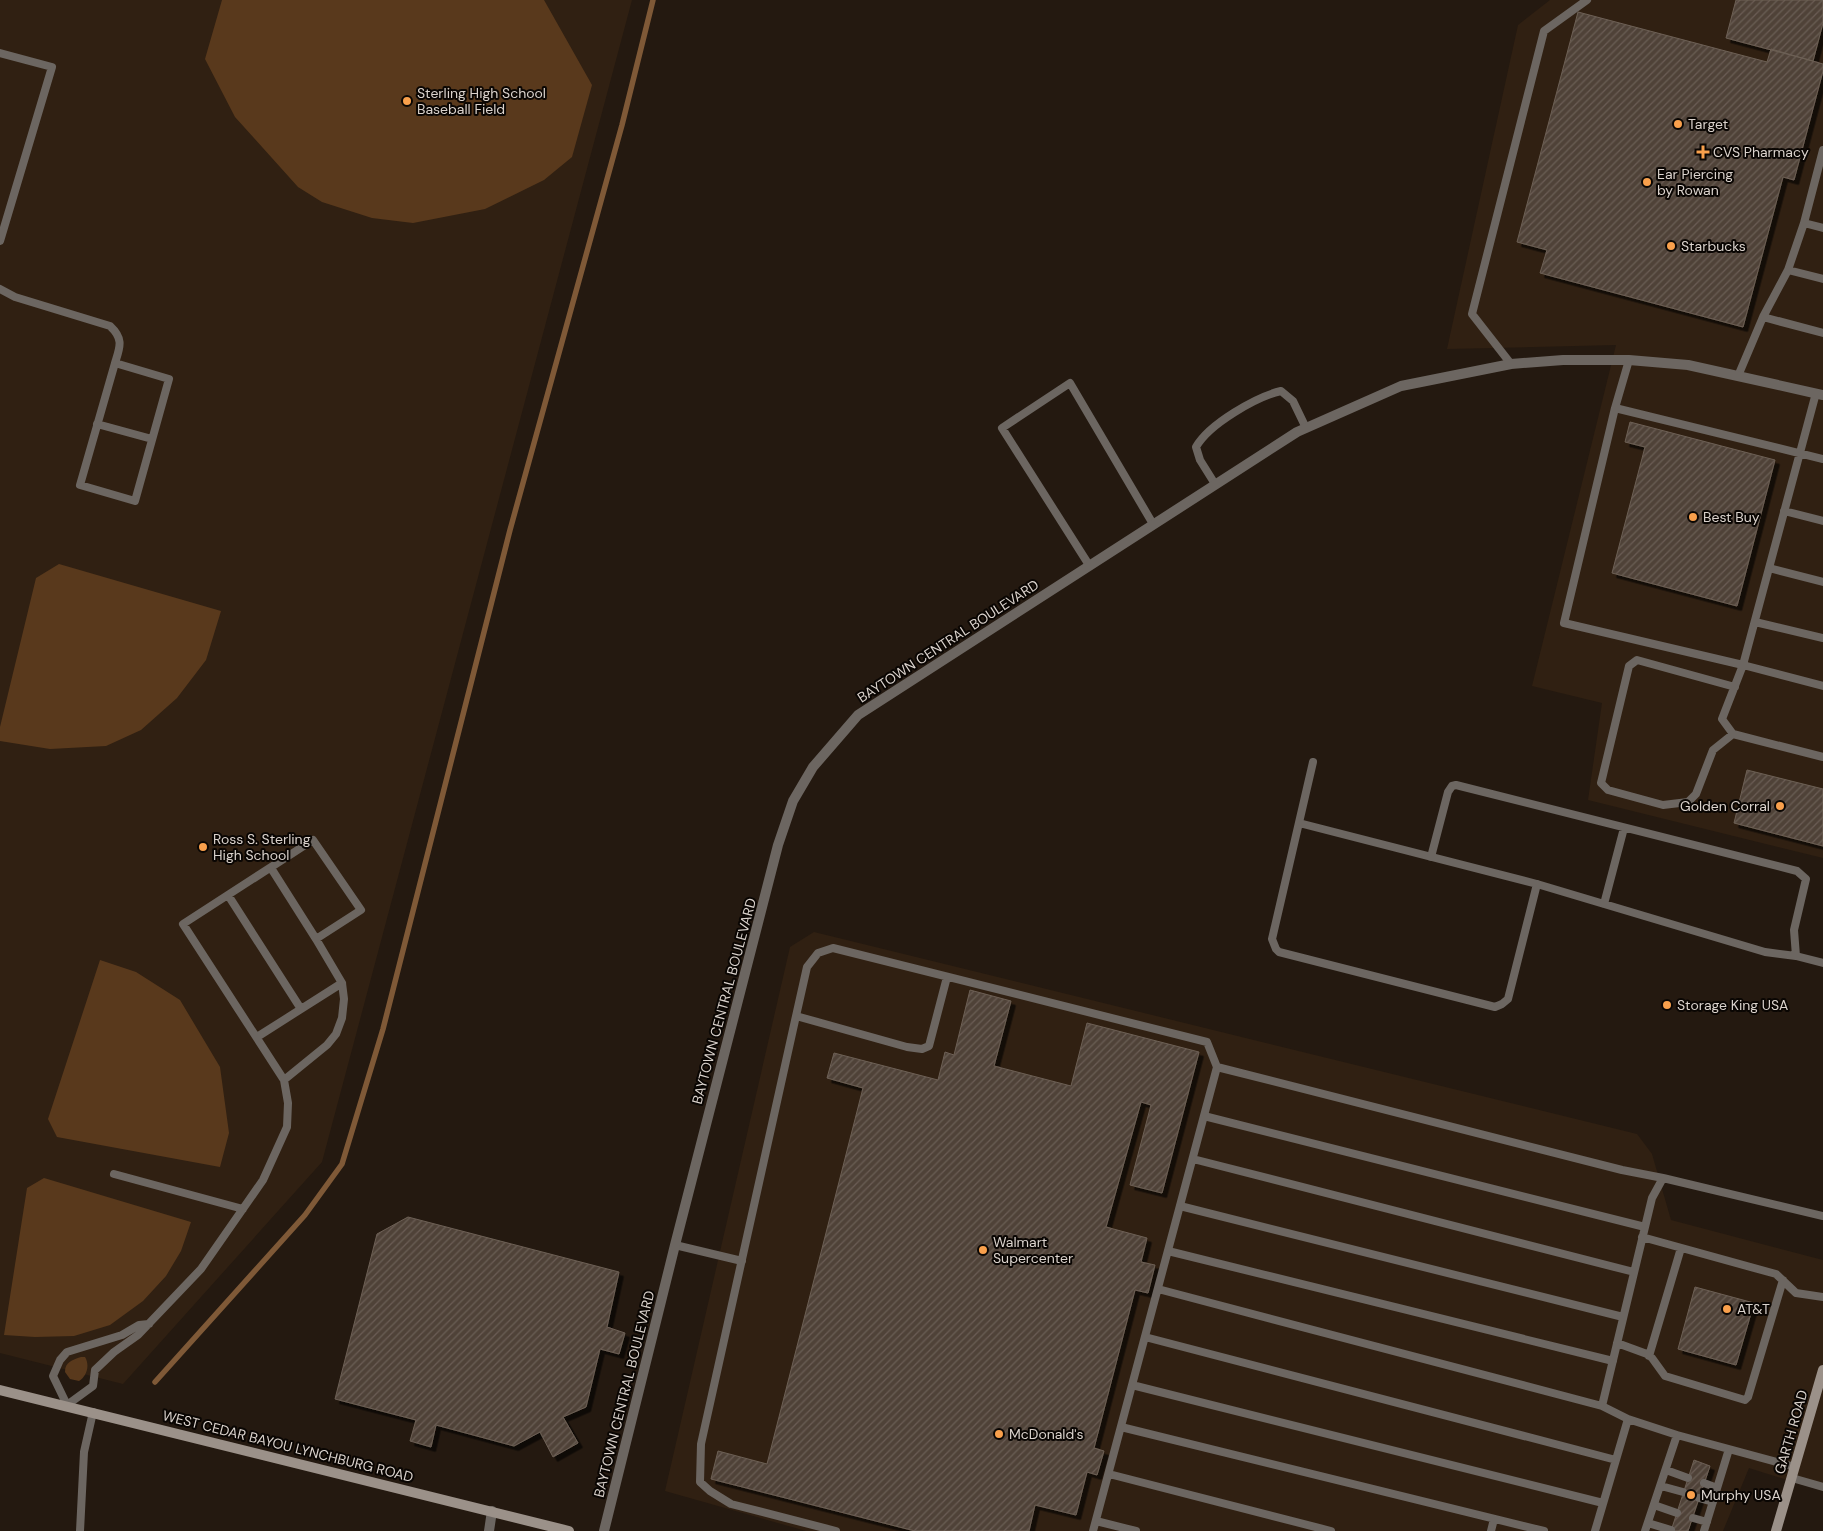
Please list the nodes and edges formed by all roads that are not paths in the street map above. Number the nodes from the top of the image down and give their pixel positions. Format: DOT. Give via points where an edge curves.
graph roads {
  1 [pos="1587,0"];
  2 [pos="0,53"];
  3 [pos="1823,150"];
  4 [pos="1820,175"];
  5 [pos="1804,223"];
  6 [pos="1823,228"];
  7 [pos="0,241"];
  8 [pos="1788,270"];
  9 [pos="1823,279"];
  10 [pos="0,289"];
  11 [pos="1763,317"];
  12 [pos="1823,333"];
  13 [pos="1629,360"];
  14 [pos="115,363"];
  15 [pos="1511,364"];
  16 [pos="1738,376"];
  17 [pos="1819,394"];
  18 [pos="1615,408"];
  19 [pos="97,424"];
  20 [pos="1306,428"];
  21 [pos="152,440"];
  22 [pos="1799,453"];
  23 [pos="1823,459"];
  24 [pos="1216,484"];
  25 [pos="1784,511"];
  26 [pos="1823,521"];
  27 [pos="1153,524"];
  28 [pos="1089,565"];
  29 [pos="1769,568"];
  30 [pos="1823,582"];
  31 [pos="1755,622"];
  32 [pos="1823,638"];
  33 [pos="1743,665"];
  34 [pos="1823,686"];
  35 [pos="1735,687"];
  36 [pos="1733,734"];
  37 [pos="1823,757"];
  38 [pos="1313,762"];
  39 [pos="1299,823"];
  40 [pos="1624,828"];
  41 [pos="1431,856"];
  42 [pos="270,868"];
  43 [pos="1538,884"];
  44 [pos="228,895"];
  45 [pos="1604,904"];
  46 [pos="316,940"];
  47 [pos="1796,956"];
  48 [pos="1823,963"];
  49 [pos="947,977"];
  50 [pos="342,983"];
  51 [pos="301,1008"];
  52 [pos="796,1016"];
  53 [pos="257,1037"];
  54 [pos="1217,1067"];
  55 [pos="284,1080"];
  56 [pos="1204,1116"];
  57 [pos="1193,1159"];
  58 [pos="114,1174"];
  59 [pos="1663,1178"];
  60 [pos="1180,1206"];
  61 [pos="244,1209"];
  62 [pos="1823,1216"];
  63 [pos="1645,1227"];
  64 [pos="1642,1237"];
  65 [pos="675,1245"];
  66 [pos="1681,1248"];
  67 [pos="1168,1251"];
  68 [pos="742,1261"];
  69 [pos="1634,1272"];
  70 [pos="1783,1280"];
  71 [pos="1158,1289"];
  72 [pos="1823,1297"];
  73 [pos="1624,1317"];
  74 [pos="149,1324"];
  75 [pos="1145,1337"];
  76 [pos="1617,1343"];
  77 [pos="1649,1356"];
  78 [pos="1613,1361"];
  79 [pos="1823,1370"];
  80 [pos="1132,1385"];
  81 [pos="0,1390"];
  82 [pos="68,1405"];
  83 [pos="1602,1406"];
  84 [pos="93,1412"];
  85 [pos="1628,1419"];
  86 [pos="1121,1427"];
  87 [pos="1677,1435"];
  88 [pos="1728,1450"];
  89 [pos="1616,1460"];
  90 [pos="1794,1468"];
  91 [pos="1666,1470"];
  92 [pos="1109,1474"];
  93 [pos="1688,1478"];
  94 [pos="1792,1478"];
  95 [pos="1704,1483"];
  96 [pos="1661,1486"];
  97 [pos="1823,1487"];
  98 [pos="1717,1488"];
  99 [pos="1683,1492"];
  100 [pos="1699,1498"];
  101 [pos="1713,1502"];
  102 [pos="1603,1503"];
  103 [pos="1654,1505"];
  104 [pos="492,1511"];
  105 [pos="1677,1513"];
  106 [pos="1693,1518"];
  107 [pos="1494,1519"];
  108 [pos="1096,1521"];
  109 [pos="1648,1522"];
  110 [pos="1707,1522"];
  111 [pos="1671,1530"];
  112 [pos="80,1531"];
  113 [pos="489,1531"];
  114 [pos="569,1531"];
  115 [pos="604,1531"];
  116 [pos="836,1531"];
  117 [pos="1093,1531"];
  118 [pos="1136,1531"];
  119 [pos="1331,1531"];
  120 [pos="1491,1531"];
  121 [pos="1544,1531"];
  122 [pos="1595,1531"];
  123 [pos="1646,1531"];
  124 [pos="1704,1531"];
  125 [pos="1776,1531"];
  1 -- 15 [label="lane" via="1544,31 1472,314"];
  2 -- 7 [label="lane" via="52,67"];
  3 -- 4 [label="lane"];
  4 -- 5 [label="lane"];
  5 -- 6 [label="lane"];
  5 -- 8 [label="lane"];
  8 -- 9 [label="lane"];
  8 -- 11 [label="lane"];
  10 -- 14 [label="lane" via="15,297 110,326 120,338"];
  11 -- 12 [label="lane"];
  11 -- 16 [label="lane"];
  13 -- 15 [label="street, BAYTOWN CENTRAL BOULEVARD"];
  13 -- 16 [label="street, BAYTOWN CENTRAL BOULEVARD" via="1688,365"];
  13 -- 18 [label="lane"];
  14 -- 19 [label="lane"];
  14 -- 21 [label="lane" via="169,379"];
  15 -- 20 [label="street, BAYTOWN CENTRAL BOULEVARD" via="1401,386"];
  16 -- 17 [label="street, BAYTOWN CENTRAL BOULEVARD"];
  17 -- 22 [label="lane"];
  18 -- 22 [label="lane"];
  18 -- 33 [label="lane" via="1564,623"];
  19 -- 21 [label="lane"];
  19 -- 21 [label="lane" via="80,485 135,501"];
  20 -- 24 [label="street, BAYTOWN CENTRAL BOULEVARD"];
  20 -- 24 [label="lane" via="1293,401 1281,391 1267,394 1214,426 1196,447 1200,460"];
  22 -- 23 [label="lane"];
  22 -- 25 [label="lane"];
  24 -- 27 [label="street, BAYTOWN CENTRAL BOULEVARD"];
  25 -- 26 [label="lane"];
  25 -- 29 [label="lane"];
  27 -- 28 [label="street, BAYTOWN CENTRAL BOULEVARD"];
  27 -- 28 [label="lane" via="1070,383 1002,428"];
  28 -- 65 [label="street, BAYTOWN CENTRAL BOULEVARD" via="858,715 813,767 793,801 778,845"];
  29 -- 30 [label="lane"];
  29 -- 31 [label="lane"];
  31 -- 32 [label="lane"];
  31 -- 33 [label="lane"];
  33 -- 34 [label="lane"];
  33 -- 35 [label="lane"];
  35 -- 36 [label="lane" via="1722,719"];
  35 -- 36 [label="lane" via="1637,660 1629,666 1601,783 1608,790 1662,805 1688,802 1696,794 1713,750"];
  36 -- 37 [label="lane"];
  38 -- 39 [label="lane"];
  39 -- 41 [label="lane"];
  39 -- 43 [label="lane" via="1272,939 1279,952 1494,1007 1508,999"];
  40 -- 41 [label="lane" via="1456,785 1448,792"];
  40 -- 45 [label="lane"];
  40 -- 47 [label="lane" via="1802,874 1806,879 1794,930"];
  41 -- 43 [label="lane"];
  42 -- 44 [label="lane"];
  42 -- 46 [label="lane"];
  42 -- 46 [label="lane" via="313,840 361,910"];
  43 -- 45 [label="lane"];
  44 -- 51 [label="lane"];
  44 -- 53 [label="lane" via="183,924"];
  45 -- 47 [label="lane" via="1765,952"];
  46 -- 50 [label="lane"];
  47 -- 48 [label="lane"];
  49 -- 52 [label="lane" via="833,948 818,953 807,968"];
  49 -- 52 [label="lane" via="929,1046 922,1049"];
  49 -- 54 [label="lane" via="1207,1042"];
  50 -- 51 [label="lane"];
  50 -- 55 [label="lane" via="342,1018 336,1034 327,1046"];
  51 -- 53 [label="lane"];
  52 -- 68 [label="lane"];
  53 -- 55 [label="lane"];
  54 -- 56 [label="lane"];
  54 -- 59 [label="lane" via="1612,1168"];
  55 -- 61 [label="lane" via="288,1103 287,1128 263,1180"];
  56 -- 57 [label="lane"];
  56 -- 63 [label="lane"];
  57 -- 60 [label="lane"];
  57 -- 69 [label="lane"];
  58 -- 61 [label="lane"];
  59 -- 62 [label="lane"];
  59 -- 63 [label="lane" via="1652,1198"];
  60 -- 67 [label="lane"];
  60 -- 73 [label="lane"];
  61 -- 74 [label="lane" via="201,1269"];
  63 -- 64 [label="lane"];
  64 -- 66 [label="lane"];
  64 -- 69 [label="lane"];
  65 -- 68 [label="lane"];
  65 -- 115 [label="street, BAYTOWN CENTRAL BOULEVARD"];
  66 -- 70 [label="lane" via="1776,1274"];
  66 -- 77 [label="lane"];
  67 -- 71 [label="lane"];
  67 -- 78 [label="lane"];
  68 -- 116 [label="lane" via="701,1444 700,1482 732,1504"];
  69 -- 73 [label="lane"];
  70 -- 72 [label="lane" via="1796,1293"];
  70 -- 77 [label="lane" via="1746,1400 1665,1376"];
  71 -- 75 [label="lane"];
  71 -- 83 [label="lane"];
  73 -- 76 [label="lane"];
  74 -- 82 [label="lane" via="104,1361 96,1370 93,1386"];
  74 -- 82 [label="lane" via="67,1352 53,1376"];
  75 -- 80 [label="lane"];
  75 -- 89 [label="lane"];
  76 -- 77 [label="lane"];
  76 -- 78 [label="lane"];
  78 -- 83 [label="lane"];
  79 -- 90 [label="main road, GARTH ROAD"];
  80 -- 86 [label="lane"];
  80 -- 102 [label="lane"];
  81 -- 82 [label="main road, WEST CEDAR BAYOU LYNCHBURG ROAD"];
  82 -- 84 [label="main road, WEST CEDAR BAYOU LYNCHBURG ROAD"];
  83 -- 85 [label="lane"];
  84 -- 104 [label="main road, WEST CEDAR BAYOU LYNCHBURG ROAD"];
  84 -- 112 [label="lane" via="84,1452"];
  85 -- 87 [label="lane"];
  85 -- 89 [label="lane"];
  86 -- 92 [label="lane"];
  86 -- 107 [label="lane"];
  87 -- 88 [label="lane"];
  87 -- 91 [label="lane"];
  88 -- 90 [label="lane"];
  88 -- 98 [label="lane"];
  89 -- 102 [label="lane"];
  90 -- 94 [label="main road, GARTH ROAD"];
  91 -- 93 [label="lane"];
  91 -- 96 [label="lane"];
  92 -- 108 [label="lane"];
  92 -- 119 [label="lane"];
  94 -- 97 [label="lane"];
  94 -- 125 [label="main road, GARTH ROAD"];
  95 -- 98 [label="lane"];
  96 -- 99 [label="lane"];
  96 -- 103 [label="lane"];
  98 -- 101 [label="lane"];
  100 -- 101 [label="lane"];
  101 -- 110 [label="lane"];
  102 -- 122 [label="lane"];
  103 -- 105 [label="lane"];
  103 -- 109 [label="lane"];
  104 -- 113 [label="street"];
  104 -- 114 [label="main road, WEST CEDAR BAYOU LYNCHBURG ROAD"];
  106 -- 110 [label="lane"];
  107 -- 120 [label="lane"];
  107 -- 121 [label="lane"];
  108 -- 117 [label="lane"];
  108 -- 118 [label="lane"];
  109 -- 111 [label="lane"];
  109 -- 123 [label="lane"];
  110 -- 124 [label="lane"];
}
